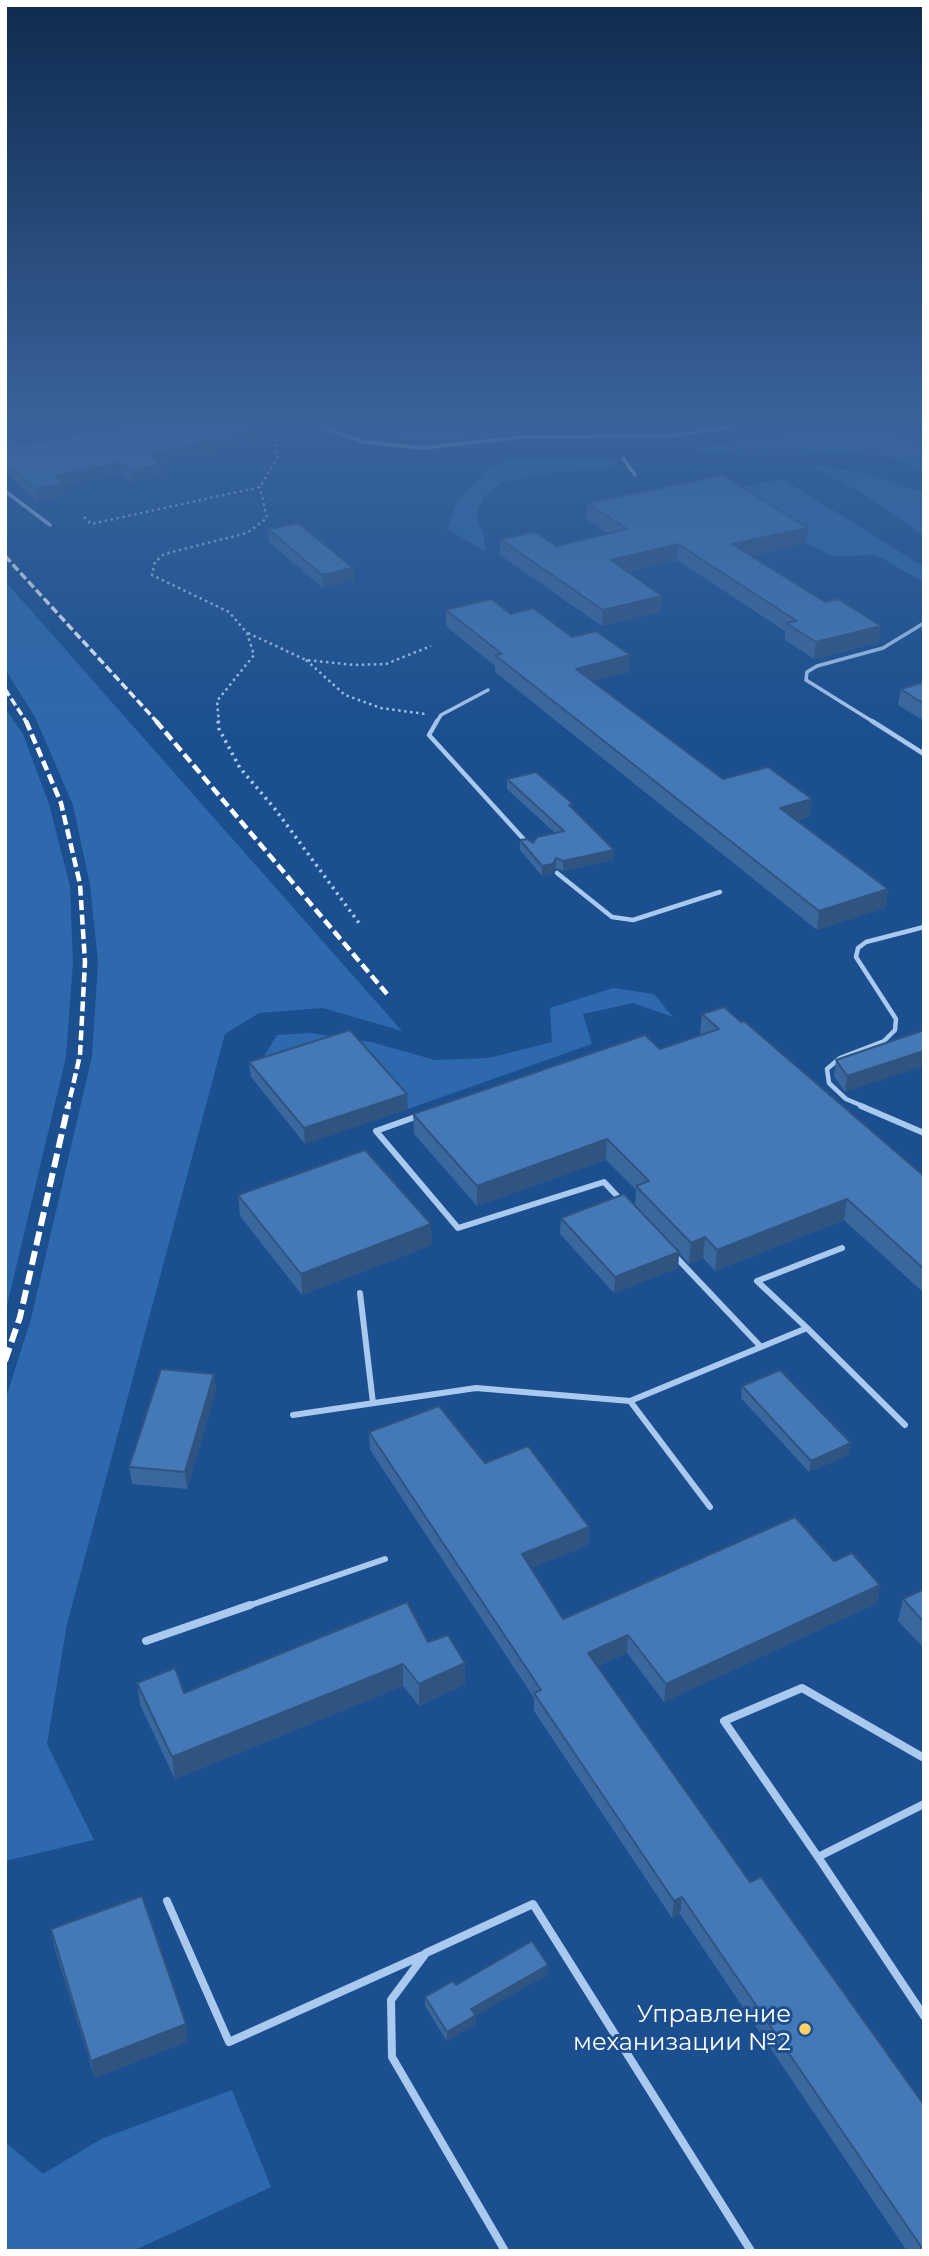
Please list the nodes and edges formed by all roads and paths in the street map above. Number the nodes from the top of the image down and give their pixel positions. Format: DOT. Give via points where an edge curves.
graph roads {
  1 [pos="249,531"];
  2 [pos="924,623"];
  3 [pos="247,633"];
  4 [pos="431,646"];
  5 [pos="306,660"];
  6 [pos="488,690"];
  7 [pos="441,715"];
  8 [pos="924,754"];
  9 [pos="532,848"];
  10 [pos="556,873"];
  11 [pos="720,892"];
  12 [pos="359,923"];
  13 [pos="924,927"];
  14 [pos="428,1112"];
  15 [pos="924,1133"];
  16 [pos="623,1202"];
  17 [pos="842,1248"];
  18 [pos="669,1250"];
  19 [pos="360,1293"];
  20 [pos="807,1328"];
  21 [pos="761,1347"];
  22 [pos="630,1401"];
  23 [pos="373,1403"];
  24 [pos="293,1415"];
  25 [pos="905,1425"];
  26 [pos="710,1507"];
  27 [pos="385,1559"];
  28 [pos="146,1641"];
  29 [pos="924,1758"];
  30 [pos="924,1804"];
  31 [pos="818,1857"];
  32 [pos="167,1901"];
  33 [pos="426,1953"];
  34 [pos="924,2015"];
  35 [pos="505,2251"];
  36 [pos="751,2251"];
  1 -- 3 [label="path" via="164,554 155,562 152,575 229,612"];
  2 -- 8 [label="lane" via="883,648 817,666 807,672 806,680"];
  3 -- 5 [label="path"];
  3 -- 12 [label="path" via="254,655 217,701 219,729 240,768"];
  4 -- 5 [label="path" via="386,664"];
  5 -- 7 [label="path" via="345,695 381,708"];
  6 -- 7 [label="lane"];
  7 -- 9 [label="lane" via="429,735"];
  10 -- 11 [label="lane" via="612,917 633,919"];
  13 -- 15 [label="lane" via="858,948 856,957 895,1019 894,1030 884,1041 840,1058 827,1069 829,1083 846,1098"];
  14 -- 16 [label="lane" via="376,1131 458,1228 604,1182"];
  17 -- 20 [label="lane" via="757,1281"];
  18 -- 21 [label="lane"];
  19 -- 23 [label="lane"];
  20 -- 21 [label="lane"];
  20 -- 25 [label="lane"];
  21 -- 22 [label="lane"];
  22 -- 23 [label="lane" via="476,1388"];
  22 -- 26 [label="lane"];
  23 -- 24 [label="lane"];
  27 -- 28 [label="lane"];
  29 -- 31 [label="lane" via="802,1688 724,1721"];
  30 -- 31 [label="lane"];
  31 -- 34 [label="lane"];
  32 -- 33 [label="lane" via="229,2042"];
  33 -- 35 [label="lane" via="391,2000 391,2057"];
  33 -- 36 [label="lane" via="533,1904"];
}
